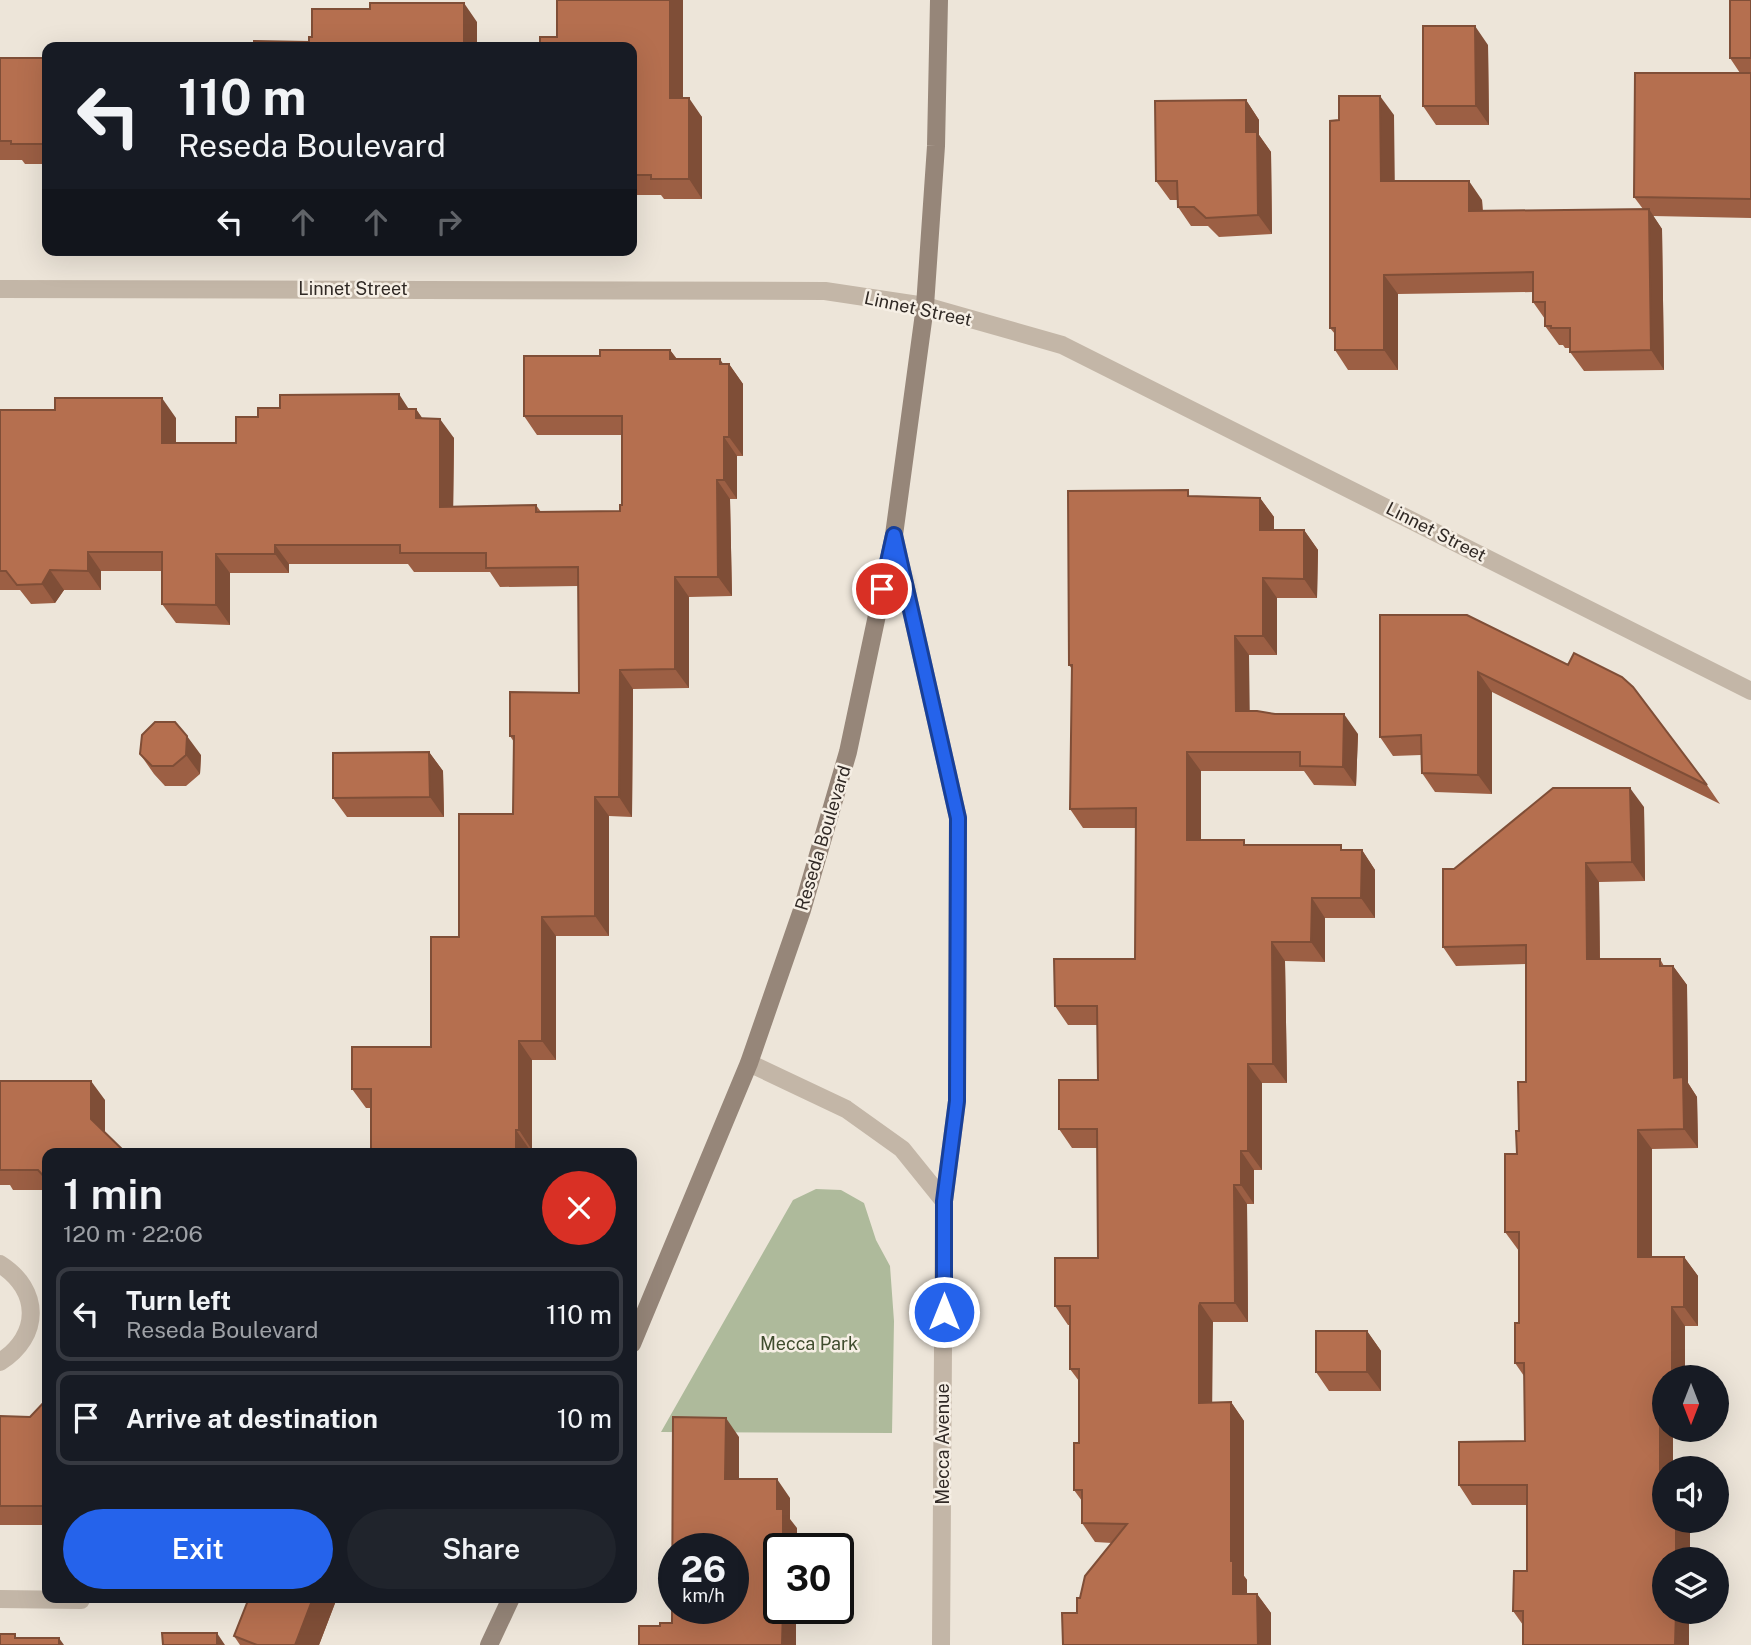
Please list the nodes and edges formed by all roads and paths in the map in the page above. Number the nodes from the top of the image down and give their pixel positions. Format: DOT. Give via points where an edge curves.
graph roads {
  1 [pos="939,0"];
  2 [pos="0,289"];
  3 [pos="925,306"];
  4 [pos="894,535"];
  5 [pos="1751,691"];
  6 [pos="749,1063"];
  7 [pos="944,1201"];
  8 [pos="0,1264"];
  9 [pos="637,1332"];
  10 [pos="0,1362"];
  11 [pos="0,1599"];
  12 [pos="42,1600"];
  13 [pos="509,1603"];
  14 [pos="489,1645"];
  15 [pos="942,1645"];
  1 -- 3 [label="main road, Reseda Boulevard" via="936,146"];
  2 -- 3 [label="street, Linnet Street" via="825,291"];
  3 -- 4 [label="main road, Reseda Boulevard"];
  3 -- 5 [label="street, Linnet Street" via="1062,345"];
  4 -- 6 [label="main road, Reseda Boulevard" via="848,751 802,910"];
  4 -- 7 [label="street, Mecca Avenue" via="958,818 957,1101"];
  6 -- 7 [label="street" via="846,1109 902,1149"];
  6 -- 9 [label="main road, Reseda Boulevard"];
  7 -- 15 [label="street, Mecca Avenue"];
  8 -- 10 [label="street" via="25,1286 31,1323 24,1341"];
  11 -- 12 [label="street"];
  13 -- 14 [label="main road"];
}
